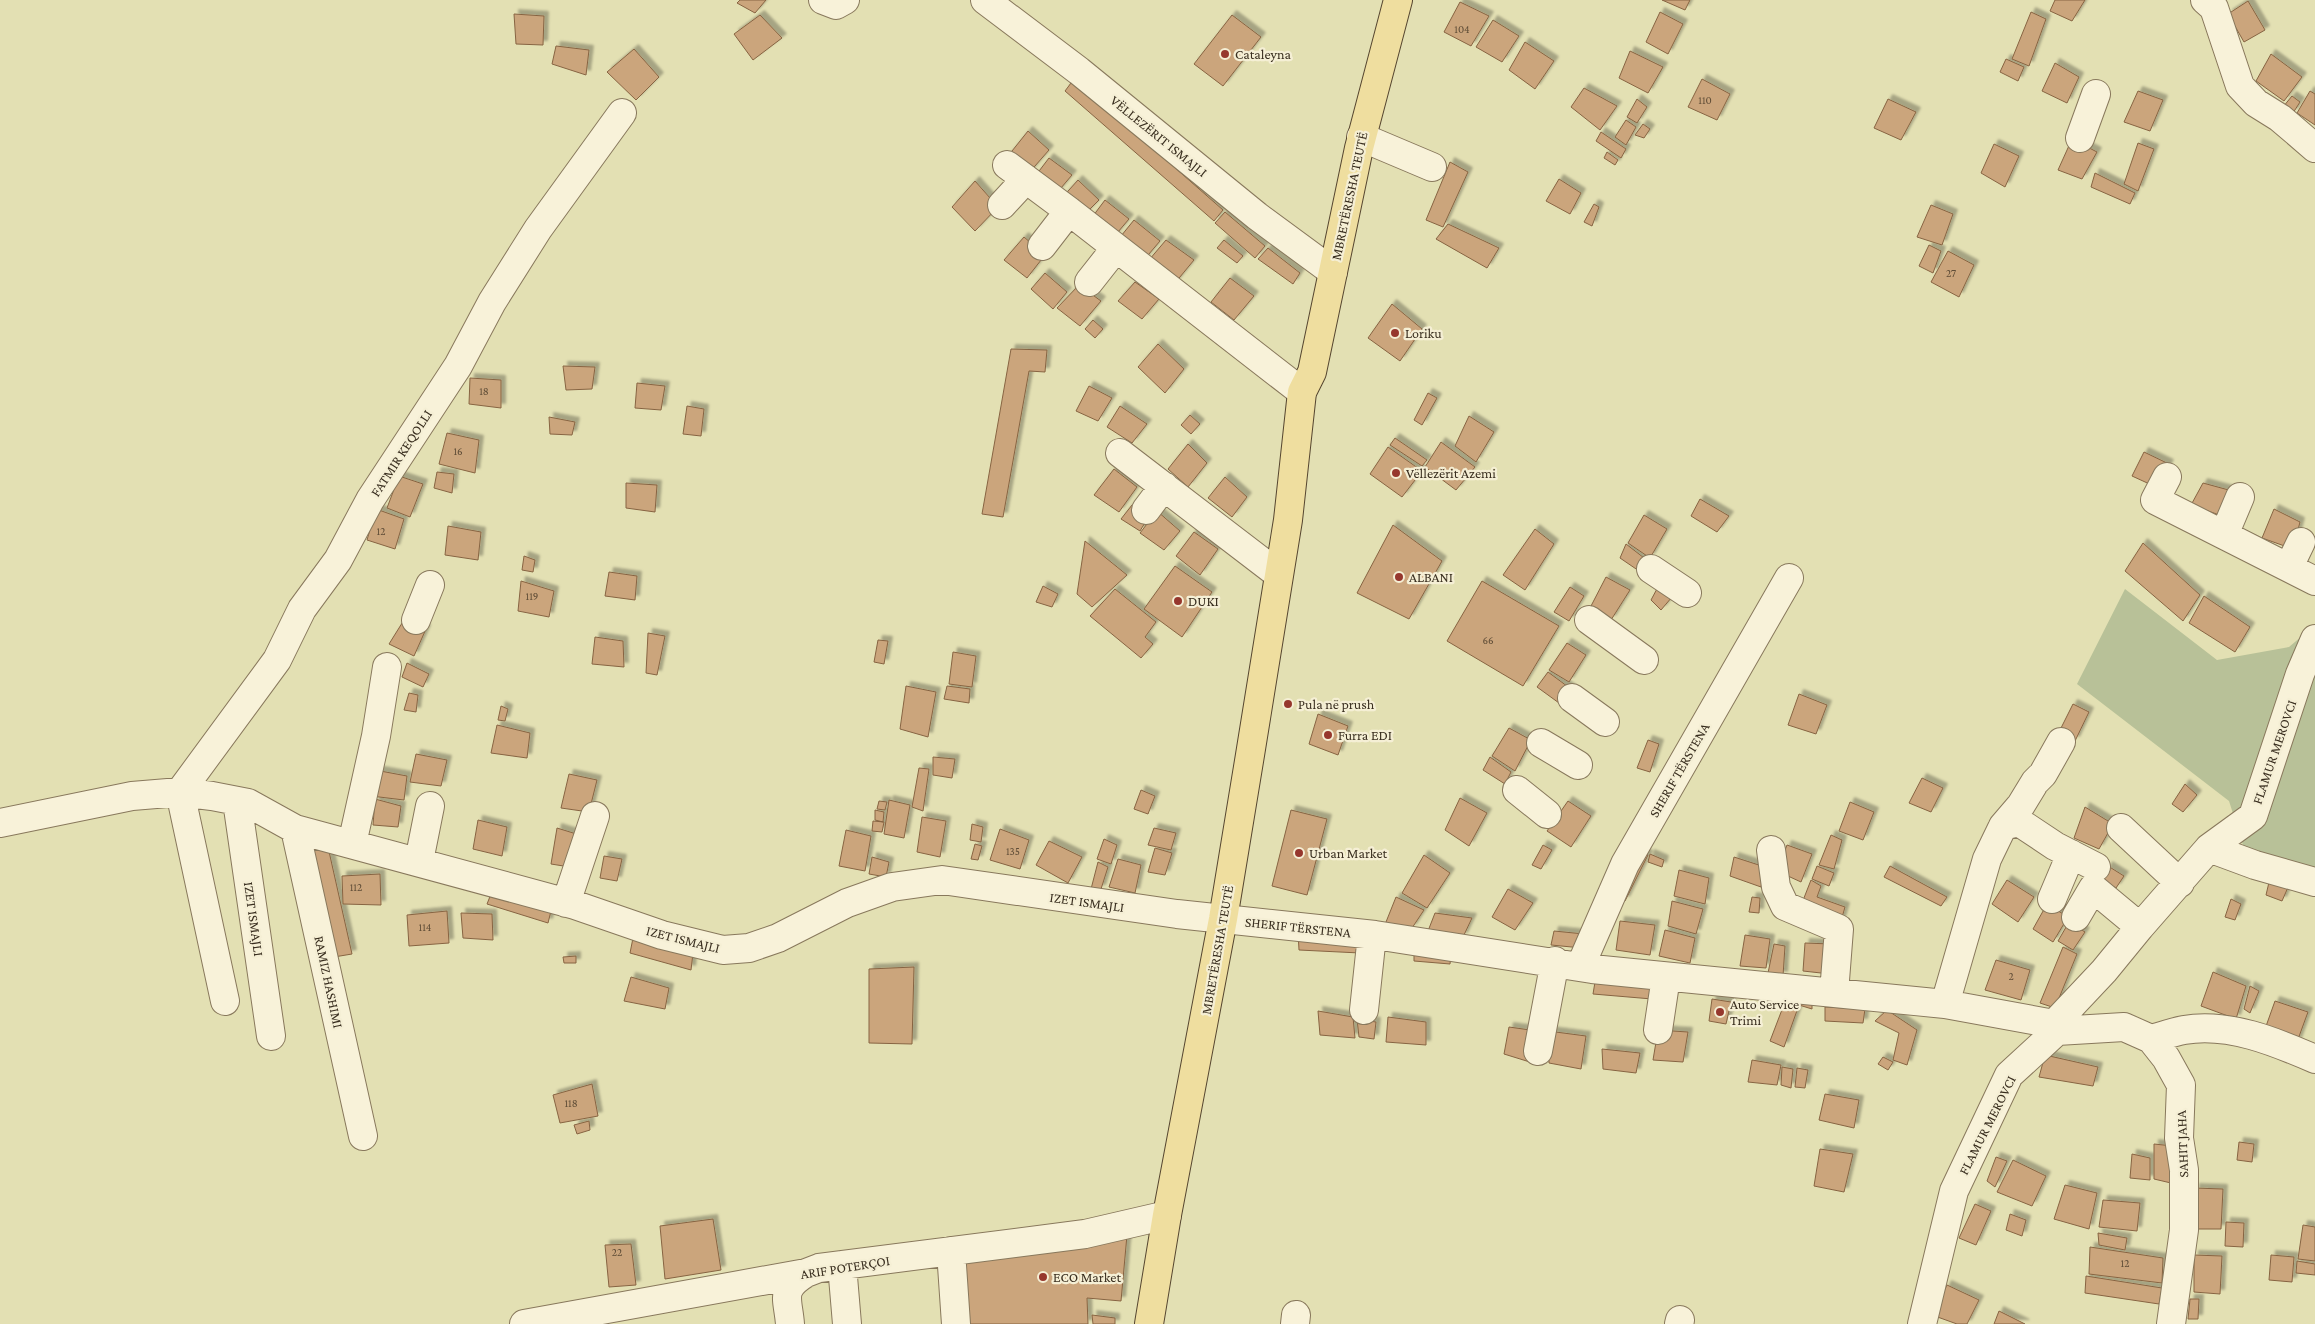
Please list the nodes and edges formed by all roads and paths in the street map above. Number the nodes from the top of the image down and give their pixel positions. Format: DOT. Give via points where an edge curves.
graph roads {
  1 [pos="823,0"];
  2 [pos="845,0"];
  3 [pos="985,0"];
  4 [pos="1398,0"];
  5 [pos="2205,0"];
  6 [pos="2096,94"];
  7 [pos="622,113"];
  8 [pos="1362,137"];
  9 [pos="2080,138"];
  10 [pos="2315,148"];
  11 [pos="1432,166"];
  12 [pos="1002,205"];
  13 [pos="1069,211"];
  14 [pos="1042,246"];
  15 [pos="1116,249"];
  16 [pos="1333,272"];
  17 [pos="1089,282"];
  18 [pos="1302,392"];
  19 [pos="1120,452"];
  20 [pos="2167,477"];
  21 [pos="1164,486"];
  22 [pos="2240,497"];
  23 [pos="1146,510"];
  24 [pos="2224,535"];
  25 [pos="2301,542"];
  26 [pos="2289,567"];
  27 [pos="1650,569"];
  28 [pos="1278,574"];
  29 [pos="1789,578"];
  30 [pos="2315,581"];
  31 [pos="430,585"];
  32 [pos="1687,593"];
  33 [pos="416,620"];
  34 [pos="1589,620"];
  35 [pos="2315,639"];
  36 [pos="1644,660"];
  37 [pos="387,667"];
  38 [pos="1572,698"];
  39 [pos="1605,722"];
  40 [pos="2061,742"];
  41 [pos="1542,743"];
  42 [pos="1578,766"];
  43 [pos="1518,790"];
  44 [pos="180,792"];
  45 [pos="238,801"];
  46 [pos="430,806"];
  47 [pos="1547,814"];
  48 [pos="594,816"];
  49 [pos="0,823"];
  50 [pos="2003,826"];
  51 [pos="295,828"];
  52 [pos="2121,828"];
  53 [pos="352,844"];
  54 [pos="2209,848"];
  55 [pos="1771,850"];
  56 [pos="2071,854"];
  57 [pos="419,862"];
  58 [pos="2096,867"];
  59 [pos="2315,882"];
  60 [pos="2180,883"];
  61 [pos="2052,899"];
  62 [pos="566,903"];
  63 [pos="2076,917"];
  64 [pos="1223,919"];
  65 [pos="2140,927"];
  66 [pos="1372,935"];
  67 [pos="1563,964"];
  68 [pos="1666,976"];
  69 [pos="1834,993"];
  70 [pos="225,1001"];
  71 [pos="1945,1004"];
  72 [pos="1364,1010"];
  73 [pos="2055,1028"];
  74 [pos="1658,1030"];
  75 [pos="271,1036"];
  76 [pos="2151,1039"];
  77 [pos="1538,1051"];
  78 [pos="2315,1059"];
  79 [pos="363,1136"];
  80 [pos="1167,1215"];
  81 [pos="952,1251"];
  82 [pos="842,1265"];
  83 [pos="806,1273"];
  84 [pos="524,1324"];
  85 [pos="790,1324"];
  86 [pos="847,1324"];
  87 [pos="956,1324"];
  88 [pos="1149,1324"];
  89 [pos="1922,1324"];
  90 [pos="2172,1324"];
  1 -- 2 [label="street" via="836,6"];
  3 -- 16 [label="street, VËLLEZËRIT ISMAJLI" via="1079,71 1257,216"];
  4 -- 8 [label="main road, MBRETËRESHA TEUTË"];
  5 -- 10 [label="street" via="2214,8 2240,86 2256,103 2280,118"];
  6 -- 9 [label="street"];
  7 -- 44 [label="street, FATMIR KEQOLLI" via="538,229 492,302 458,366 370,500 338,560 302,609 277,660"];
  8 -- 11 [label="street"];
  8 -- 16 [label="main road, MBRETËRESHA TEUTË"];
  12 -- 13 [label="street" via="1016,172"];
  13 -- 14 [label="street"];
  13 -- 15 [label="street"];
  15 -- 17 [label="street"];
  15 -- 18 [label="street"];
  16 -- 18 [label="main road, MBRETËRESHA TEUTË" via="1312,372"];
  18 -- 28 [label="main road, MBRETËRESHA TEUTË" via="1288,520"];
  19 -- 21 [label="street"];
  20 -- 24 [label="street" via="2155,500"];
  21 -- 23 [label="street"];
  21 -- 28 [label="street"];
  22 -- 24 [label="street"];
  24 -- 26 [label="street"];
  25 -- 26 [label="street"];
  26 -- 30 [label="street"];
  27 -- 32 [label="street"];
  28 -- 64 [label="main road, MBRETËRESHA TEUTË"];
  29 -- 67 [label="street, SHERIF TËRSTENA" via="1625,864"];
  31 -- 33 [label="street"];
  34 -- 36 [label="street"];
  35 -- 54 [label="street, FLAMUR MEROVCI" via="2300,674 2253,816"];
  37 -- 53 [label="street" via="376,736"];
  38 -- 39 [label="street"];
  40 -- 50 [label="street" via="2043,774"];
  41 -- 42 [label="street"];
  43 -- 47 [label="street"];
  44 -- 45 [label="street, IZET ISMAJLI"];
  44 -- 49 [label="street, IZET ISMAJLI" via="132,796"];
  44 -- 70 [label="street"];
  45 -- 51 [label="street, IZET ISMAJLI"];
  45 -- 75 [label="street, IZET ISMAJLI"];
  46 -- 57 [label="street"];
  48 -- 62 [label="street"];
  50 -- 56 [label="street" via="2020,822"];
  50 -- 71 [label="street" via="1988,859"];
  51 -- 53 [label="street, IZET ISMAJLI"];
  51 -- 79 [label="street, RAMIZ HASHIMI"];
  52 -- 60 [label="street"];
  53 -- 57 [label="street, IZET ISMAJLI"];
  54 -- 59 [label="street"];
  54 -- 60 [label="street, FLAMUR MEROVCI"];
  55 -- 69 [label="street" via="1776,886 1785,906 1839,928"];
  56 -- 58 [label="street"];
  56 -- 61 [label="street"];
  57 -- 62 [label="street, IZET ISMAJLI"];
  60 -- 65 [label="street, FLAMUR MEROVCI"];
  62 -- 64 [label="street, IZET ISMAJLI" via="662,935 723,950 749,948 778,938 847,903 892,887 942,880"];
  63 -- 65 [label="street" via="2093,888"];
  64 -- 66 [label="street, SHERIF TËRSTENA"];
  64 -- 80 [label="main road, MBRETËRESHA TEUTË"];
  65 -- 73 [label="street, FLAMUR MEROVCI"];
  66 -- 67 [label="street, SHERIF TËRSTENA"];
  66 -- 72 [label="street"];
  67 -- 68 [label="street, SHERIF TËRSTENA"];
  67 -- 77 [label="street"];
  68 -- 69 [label="street, SHERIF TËRSTENA"];
  68 -- 74 [label="street"];
  69 -- 71 [label="street, SHERIF TËRSTENA"];
  71 -- 73 [label="street, SHERIF TËRSTENA"];
  73 -- 76 [label="street, SAHIT JAHA" via="2124,1028"];
  73 -- 89 [label="street, FLAMUR MEROVCI" via="2009,1075 1954,1191"];
  76 -- 78 [label="street" via="2185,1029 2220,1028 2253,1036"];
  76 -- 90 [label="street, SAHIT JAHA" via="2181,1085 2179,1138 2184,1170 2184,1230"];
  80 -- 81 [label="street, ARIF POTERÇOI" via="1085,1234"];
  80 -- 88 [label="main road, MBRETËRESHA TEUTË"];
  81 -- 82 [label="street, ARIF POTERÇOI"];
  81 -- 87 [label="street"];
  82 -- 83 [label="street, ARIF POTERÇOI"];
  82 -- 86 [label="street"];
  83 -- 84 [label="street, ARIF POTERÇOI"];
  83 -- 85 [label="street" via="796,1279 785,1299"];
}
